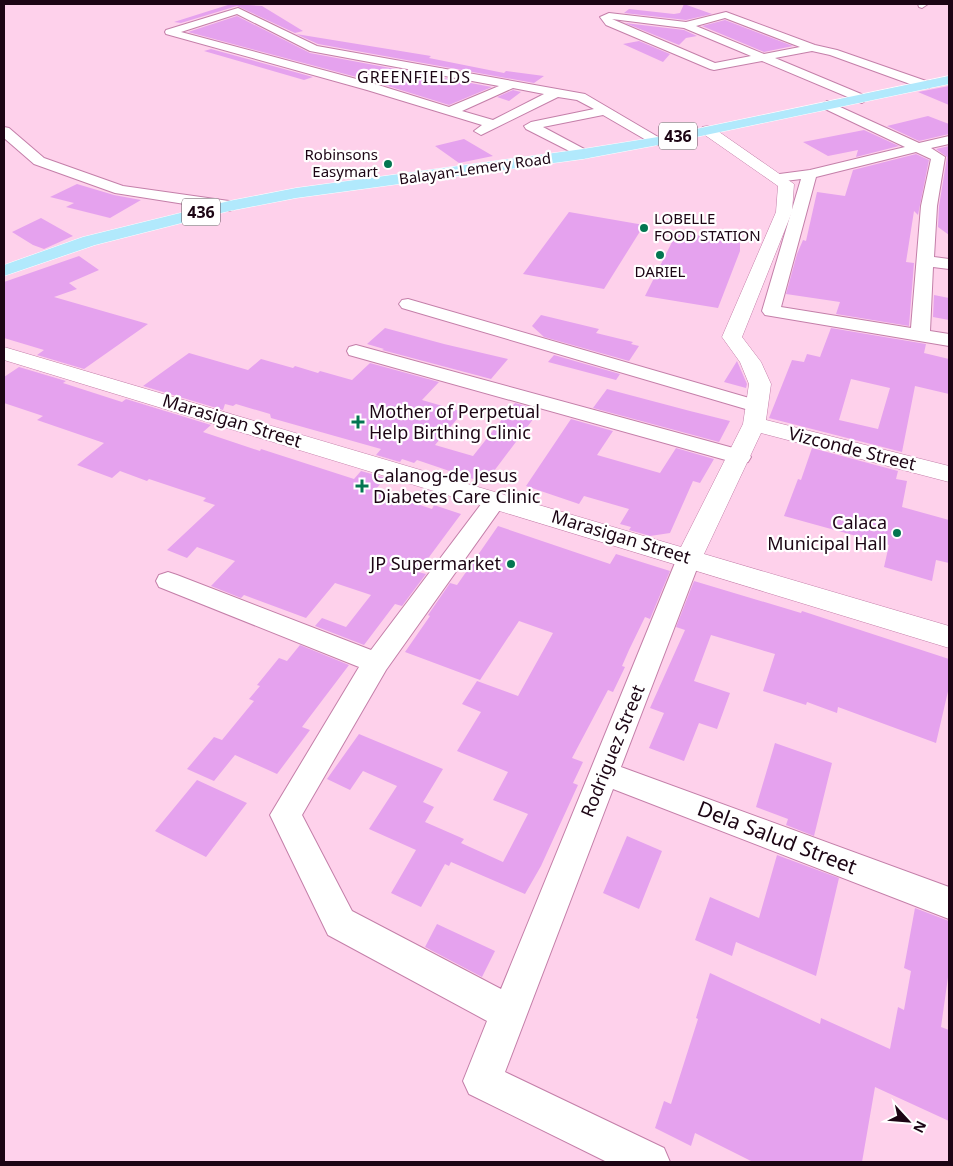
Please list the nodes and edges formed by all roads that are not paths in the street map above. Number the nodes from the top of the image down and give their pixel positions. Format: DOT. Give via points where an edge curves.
graph roads {
  1 [pos="258,21"];
  2 [pos="686,25"];
  3 [pos="241,26"];
  4 [pos="215,35"];
  5 [pos="198,40"];
  6 [pos="812,48"];
  7 [pos="765,57"];
  8 [pos="378,60"];
  9 [pos="419,68"];
  10 [pos="462,76"];
  11 [pos="334,77"];
  12 [pos="949,80"];
  13 [pos="511,85"];
  14 [pos="438,86"];
  15 [pos="925,86"];
  16 [pos="370,87"];
  17 [pos="423,92"];
  18 [pos="556,93"];
  19 [pos="407,99"];
  20 [pos="862,99"];
  21 [pos="827,105"];
  22 [pos="450,111"];
  23 [pos="605,111"];
  24 [pos="707,130"];
  25 [pos="4,131"];
  26 [pos="949,140"];
  27 [pos="658,141"];
  28 [pos="916,148"];
  29 [pos="583,154"];
  30 [pos="943,158"];
  31 [pos="810,174"];
  32 [pos="777,178"];
  33 [pos="229,206"];
  34 [pos="927,261"];
  35 [pos="949,264"];
  36 [pos="4,271"];
  37 [pos="408,304"];
  38 [pos="920,336"];
  39 [pos="949,340"];
  40 [pos="356,351"];
  41 [pos="4,353"];
  42 [pos="755,415"];
  43 [pos="740,457"];
  44 [pos="949,474"];
  45 [pos="496,500"];
  46 [pos="689,558"];
  47 [pos="168,581"];
  48 [pos="949,637"];
  49 [pos="376,663"];
  50 [pos="604,773"];
  51 [pos="949,903"];
  52 [pos="509,1012"];
  53 [pos="650,1162"];
  1 -- 3 [label="street"];
  1 -- 5 [label="street" via="238,11 170,32"];
  1 -- 8 [label="street" via="314,49"];
  2 -- 6 [label="street" via="726,15"];
  2 -- 7 [label="street"];
  2 -- 7 [label="street" via="605,18 610,23 714,67"];
  4 -- 5 [label="street"];
  5 -- 11 [label="street"];
  6 -- 7 [label="street"];
  6 -- 15 [label="street" via="833,52"];
  7 -- 20 [label="street"];
  8 -- 9 [label="street"];
  8 -- 11 [label="street"];
  9 -- 10 [label="street"];
  9 -- 16 [label="street"];
  10 -- 13 [label="street"];
  10 -- 14 [label="street"];
  11 -- 16 [label="street"];
  12 -- 15 [label="main road, Balayan-Lemery Road / 436"];
  13 -- 18 [label="street"];
  13 -- 22 [label="street"];
  15 -- 20 [label="main road, Balayan-Lemery Road / 436"];
  16 -- 19 [label="street"];
  17 -- 19 [label="street"];
  18 -- 22 [label="street" via="486,127"];
  18 -- 23 [label="street" via="581,97"];
  19 -- 22 [label="street"];
  20 -- 21 [label="main road, Balayan-Lemery Road / 436"];
  21 -- 24 [label="main road, Balayan-Lemery Road / 436"];
  21 -- 28 [label="street"];
  23 -- 27 [label="street"];
  23 -- 29 [label="street" via="531,126"];
  24 -- 27 [label="main road, Balayan-Lemery Road / 436"];
  24 -- 32 [label="main road"];
  25 -- 33 [label="street" via="39,161 120,190"];
  26 -- 28 [label="street"];
  27 -- 29 [label="main road, Balayan-Lemery Road / 436"];
  28 -- 30 [label="street"];
  28 -- 31 [label="street"];
  29 -- 33 [label="main road, Balayan-Lemery Road / 436" via="296,193"];
  30 -- 34 [label="street"];
  31 -- 32 [label="street"];
  31 -- 38 [label="street" via="771,311"];
  32 -- 42 [label="main road, Rodriguez Street" via="786,184 784,212 732,337 750,362 760,384"];
  33 -- 36 [label="main road, Balayan-Lemery Road / 436" via="90,241"];
  34 -- 35 [label="street"];
  34 -- 38 [label="street"];
  37 -- 42 [label="street"];
  38 -- 39 [label="street"];
  40 -- 43 [label="street"];
  41 -- 45 [label="main road, Marasigan Street"];
  42 -- 43 [label="main road, Rodriguez Street"];
  42 -- 44 [label="main road, Vizconde Street"];
  43 -- 46 [label="main road, Rodriguez Street"];
  45 -- 46 [label="main road, Marasigan Street"];
  45 -- 49 [label="street"];
  46 -- 48 [label="main road, Marasigan Street"];
  46 -- 50 [label="street, Rodriguez Street"];
  47 -- 49 [label="street"];
  49 -- 52 [label="street" via="286,815 340,923"];
  50 -- 51 [label="street, Dela Salud Street"];
  50 -- 52 [label="street, Rodriguez Street"];
  52 -- 53 [label="street, Rodriguez Street" via="482,1081"];
}
